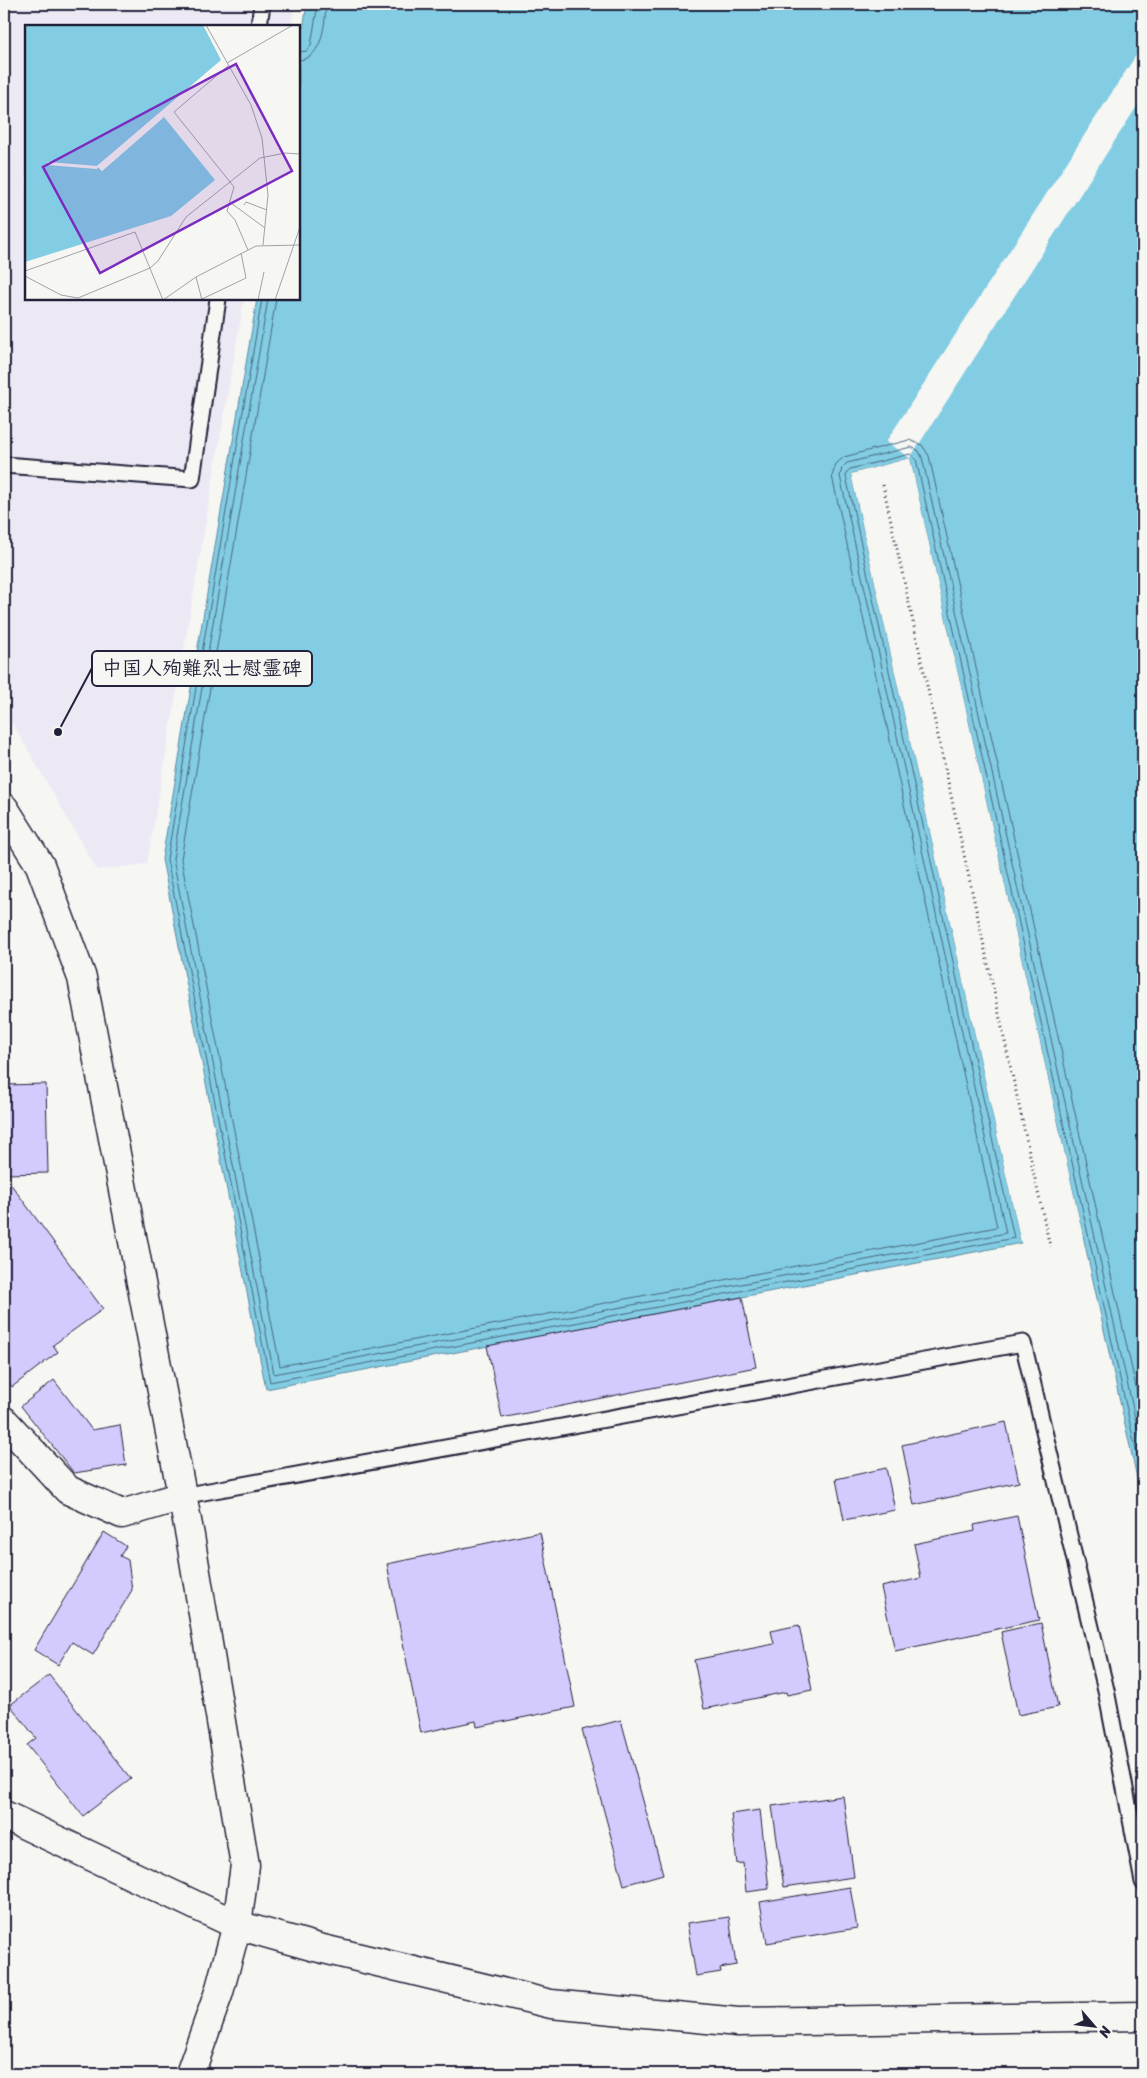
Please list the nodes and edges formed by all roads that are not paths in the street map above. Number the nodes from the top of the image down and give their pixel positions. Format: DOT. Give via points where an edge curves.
graph roads {
  1 [pos="262,4"];
  2 [pos="259,25"];
  3 [pos="218,300"];
  4 [pos="4,465"];
  5 [pos="4,808"];
  6 [pos="4,1421"];
  7 [pos="182,1496"];
  8 [pos="4,1815"];
  9 [pos="1143,1882"];
  10 [pos="237,1925"];
  11 [pos="1143,2016"];
  12 [pos="190,2074"];
  1 -- 2 [label="lane"];
  3 -- 4 [label="lane" via="192,479"];
  5 -- 7 [label="street" via="40,865 82,978"];
  6 -- 7 [label="street" via="68,1490 122,1514"];
  7 -- 9 [label="lane" via="1023,1343 1106,1690"];
  7 -- 10 [label="street" via="245,1865"];
  8 -- 10 [label="street"];
  10 -- 11 [label="street" via="314,1947 551,2004 738,2022"];
  10 -- 12 [label="street" via="219,1992"];
}
